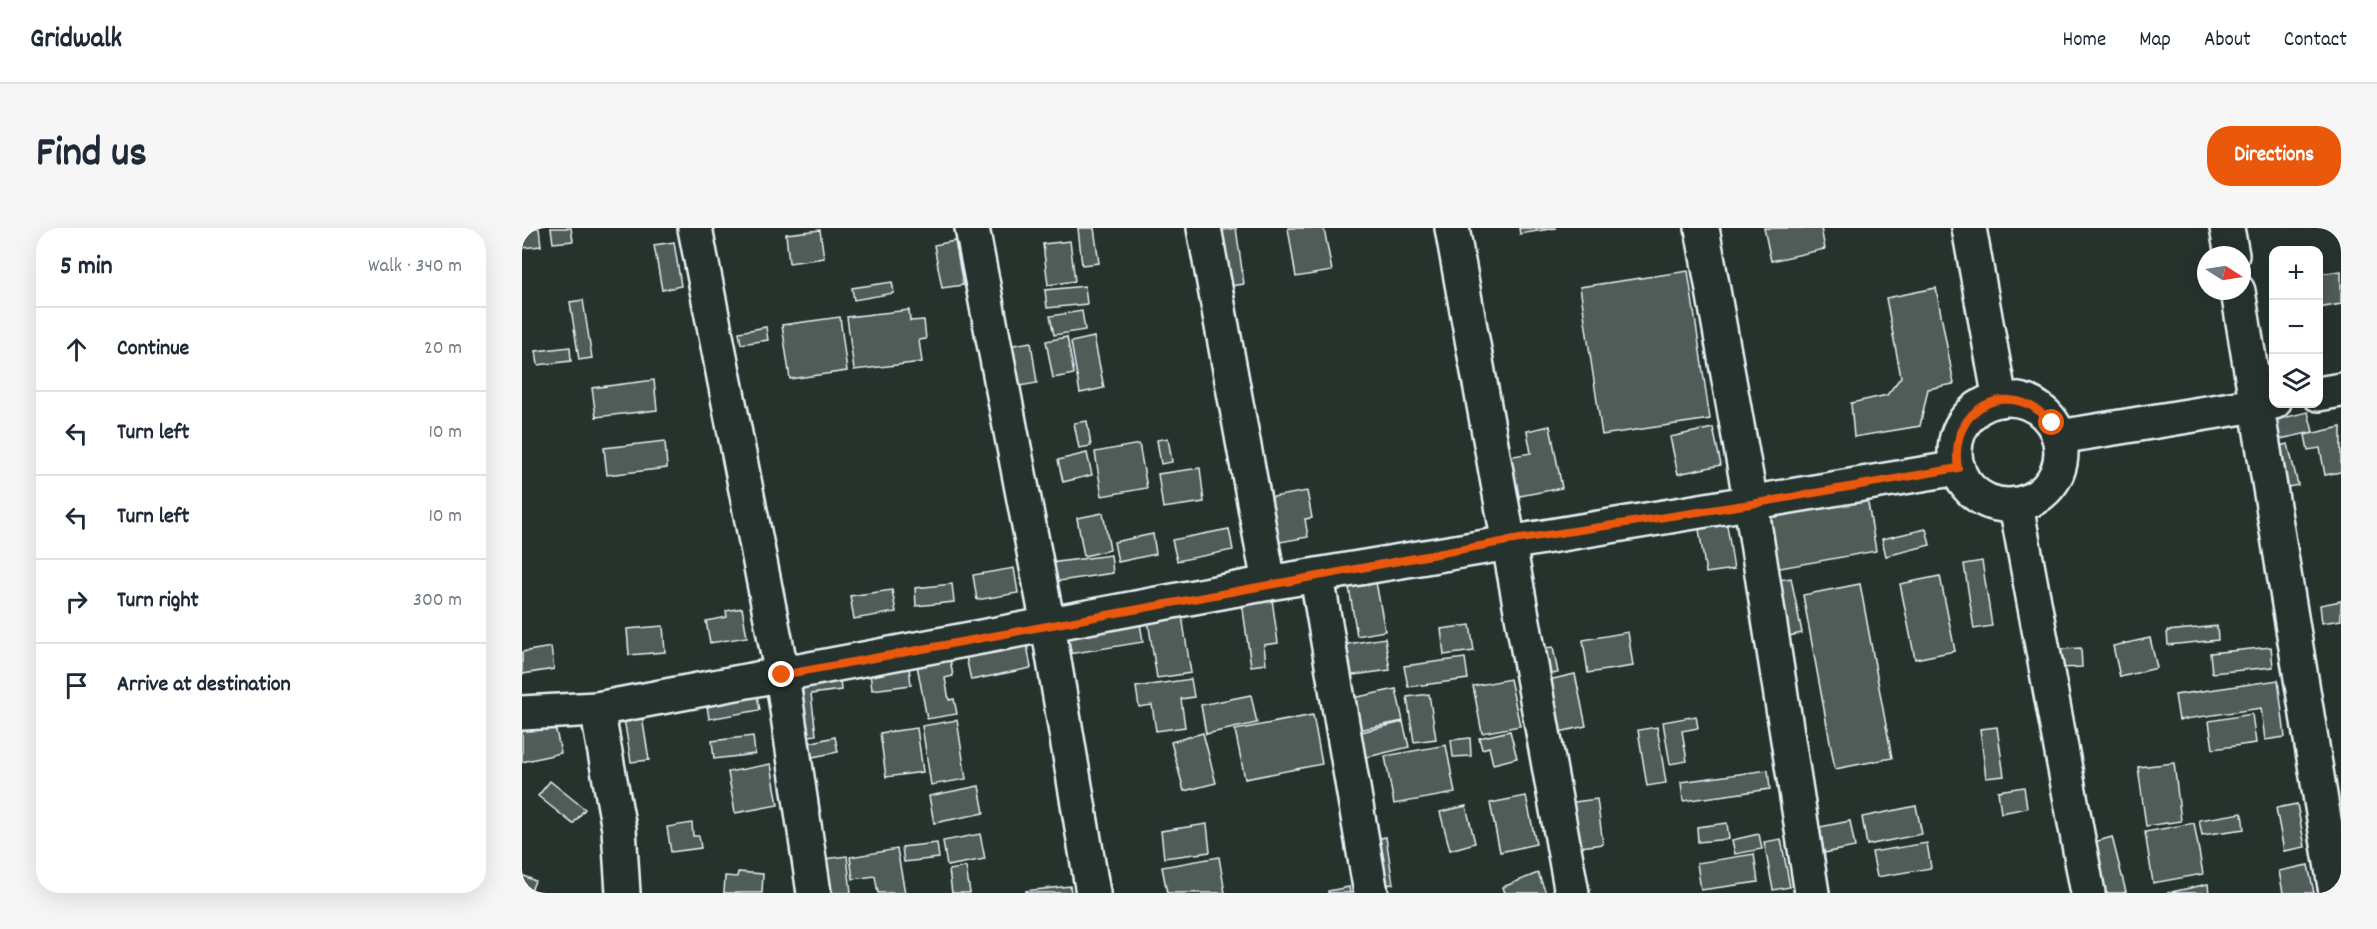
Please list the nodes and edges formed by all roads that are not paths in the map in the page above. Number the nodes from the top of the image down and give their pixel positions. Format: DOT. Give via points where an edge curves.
graph roads {
  1 [pos="695,228"];
  2 [pos="972,228"];
  3 [pos="1204,228"];
  4 [pos="1452,228"];
  5 [pos="1702,228"];
  6 [pos="1969,228"];
  7 [pos="2227,228"];
  8 [pos="2230,246"];
  9 [pos="2240,300"];
  10 [pos="2341,390"];
  11 [pos="2323,393"];
  12 [pos="2000,400"];
  13 [pos="2266,404"];
  14 [pos="2059,436"];
  15 [pos="1958,468"];
  16 [pos="1751,504"];
  17 [pos="2016,505"];
  18 [pos="1507,541"];
  19 [pos="1317,577"];
  20 [pos="1269,583"];
  21 [pos="1048,625"];
  22 [pos="782,675"];
  23 [pos="597,708"];
  24 [pos="522,713"];
  25 [pos="623,893"];
  26 [pos="814,893"];
  27 [pos="1093,893"];
  28 [pos="1371,893"];
  29 [pos="1572,893"];
  30 [pos="1812,893"];
  31 [pos="2088,893"];
  32 [pos="2336,893"];
  1 -- 22 [label="street"];
  2 -- 21 [label="street"];
  3 -- 20 [label="street"];
  4 -- 18 [label="street"];
  5 -- 16 [label="street"];
  6 -- 12 [label="street"];
  7 -- 8 [label="street"];
  9 -- 13 [label="street"];
  10 -- 11 [label="street"];
  12 -- 14 [label="street" via="2029,404 2047,417"];
  12 -- 15 [label="street" via="1979,409 1963,425 1957,438"];
  13 -- 14 [label="street"];
  13 -- 32 [label="street"];
  14 -- 17 [label="street" via="2061,452 2053,480 2037,496"];
  15 -- 16 [label="street"];
  15 -- 17 [label="street" via="1964,482 1980,497 2001,505"];
  16 -- 18 [label="street"];
  16 -- 30 [label="street"];
  17 -- 31 [label="street"];
  18 -- 19 [label="street"];
  18 -- 29 [label="street"];
  19 -- 20 [label="street"];
  19 -- 28 [label="street"];
  20 -- 21 [label="street"];
  21 -- 22 [label="street"];
  21 -- 27 [label="street"];
  22 -- 23 [label="street"];
  22 -- 26 [label="street"];
  23 -- 24 [label="street"];
  23 -- 25 [label="street" via="619,828"];
}
